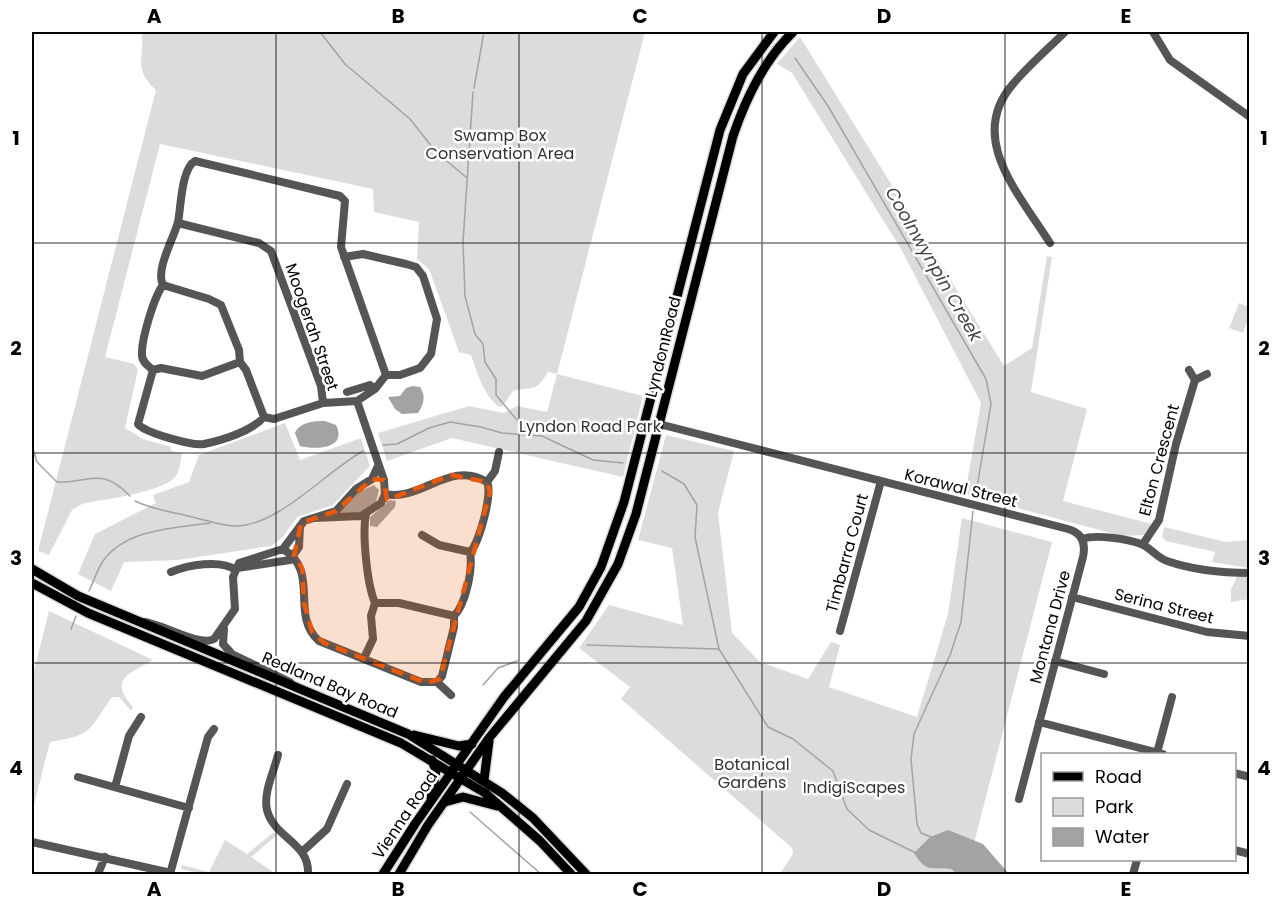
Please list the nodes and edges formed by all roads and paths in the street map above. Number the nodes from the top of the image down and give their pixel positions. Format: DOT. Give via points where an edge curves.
graph roads {
  1 [pos="774,32"];
  2 [pos="793,32"];
  3 [pos="1065,32"];
  4 [pos="1153,32"];
  5 [pos="1250,117"];
  6 [pos="177,223"];
  7 [pos="1050,243"];
  8 [pos="344,257"];
  9 [pos="163,285"];
  10 [pos="240,362"];
  11 [pos="153,370"];
  12 [pos="1189,370"];
  13 [pos="1207,374"];
  14 [pos="386,375"];
  15 [pos="1195,380"];
  16 [pos="375,389"];
  17 [pos="347,392"];
  18 [pos="357,401"];
  19 [pos="323,403"];
  20 [pos="264,417"];
  21 [pos="645,421"];
  22 [pos="659,424"];
  23 [pos="499,452"];
  24 [pos="378,466"];
  25 [pos="372,479"];
  26 [pos="384,480"];
  27 [pos="880,481"];
  28 [pos="487,482"];
  29 [pos="385,494"];
  30 [pos="366,514"];
  31 [pos="312,517"];
  32 [pos="356,518"];
  33 [pos="301,523"];
  34 [pos="364,524"];
  35 [pos="422,535"];
  36 [pos="1083,539"];
  37 [pos="1143,544"];
  38 [pos="283,549"];
  39 [pos="470,552"];
  40 [pos="294,556"];
  41 [pos="32,569"];
  42 [pos="236,569"];
  43 [pos="171,572"];
  44 [pos="1250,573"];
  45 [pos="32,583"];
  46 [pos="1072,597"];
  47 [pos="375,603"];
  48 [pos="454,616"];
  49 [pos="136,621"];
  50 [pos="224,627"];
  51 [pos="840,631"];
  52 [pos="1250,636"];
  53 [pos="364,658"];
  54 [pos="1055,661"];
  55 [pos="1104,674"];
  56 [pos="436,682"];
  57 [pos="300,689"];
  58 [pos="451,695"];
  59 [pos="1172,697"];
  60 [pos="141,717"];
  61 [pos="1039,722"];
  62 [pos="214,729"];
  63 [pos="408,734"];
  64 [pos="489,738"];
  65 [pos="472,744"];
  66 [pos="1156,753"];
  67 [pos="1160,753"];
  68 [pos="278,755"];
  69 [pos="432,760"];
  70 [pos="455,768"];
  71 [pos="464,773"];
  72 [pos="78,777"];
  73 [pos="484,780"];
  74 [pos="347,784"];
  75 [pos="115,787"];
  76 [pos="1019,799"];
  77 [pos="431,800"];
  78 [pos="444,802"];
  79 [pos="189,808"];
  80 [pos="502,808"];
  81 [pos="32,842"];
  82 [pos="303,851"];
  83 [pos="105,857"];
  84 [pos="98,874"];
  85 [pos="171,874"];
  86 [pos="308,874"];
  87 [pos="383,874"];
  88 [pos="399,874"];
  89 [pos="571,874"];
  90 [pos="586,874"];
  1 -- 21 [label="main road, Lyndon Road" via="750,64 727,107"];
  2 -- 22 [label="main road, Lyndon Road" via="762,70 739,117"];
  3 -- 7 [label="street" via="1012,84 1000,101 993,122 998,159"];
  4 -- 5 [label="street" via="1170,60"];
  6 -- 8 [label="street" via="188,168 200,161 343,198 346,208 340,241"];
  6 -- 9 [label="street" via="161,277"];
  6 -- 19 [label="street, Moogerah Street" via="259,243 271,251 321,386"];
  8 -- 14 [label="street"];
  8 -- 14 [label="street" via="363,254 406,264 416,267 423,276 437,319 431,354 420,368"];
  9 -- 10 [label="street" via="221,305"];
  9 -- 11 [label="street" via="155,297 142,352 144,363"];
  10 -- 11 [label="street" via="202,376"];
  10 -- 20 [label="street"];
  11 -- 20 [label="street" via="138,419 147,431 201,444 254,426"];
  12 -- 15 [label="street"];
  13 -- 15 [label="street"];
  14 -- 16 [label="street"];
  15 -- 37 [label="street, Elton Crescent" via="1159,520"];
  16 -- 17 [label="street" via="370,385"];
  16 -- 18 [label="street"];
  18 -- 19 [label="street"];
  18 -- 24 [label="street"];
  19 -- 20 [label="street" via="274,419"];
  21 -- 22 [label="main road"];
  21 -- 65 [label="main road, Lyndon Road" via="620,519 597,575 571,618 510,689"];
  22 -- 27 [label="street, Korawal Street"];
  22 -- 64 [label="main road, Lyndon Road" via="631,530 604,594 571,641"];
  23 -- 28 [label="street" via="495,471"];
  24 -- 25 [label="street"];
  24 -- 26 [label="street"];
  25 -- 26 [label="street"];
  25 -- 31 [label="street" via="356,489 336,511"];
  26 -- 29 [label="street"];
  27 -- 36 [label="street, Korawal Street" via="1072,530"];
  27 -- 51 [label="street, Timbarra Court"];
  28 -- 29 [label="street" via="458,474 400,495"];
  28 -- 39 [label="street" via="490,492 477,543"];
  29 -- 30 [label="street" via="381,503"];
  30 -- 32 [label="street"];
  30 -- 34 [label="street"];
  31 -- 32 [label="street"];
  31 -- 33 [label="street"];
  32 -- 34 [label="street"];
  33 -- 38 [label="street"];
  33 -- 40 [label="street" via="299,547"];
  34 -- 47 [label="street"];
  35 -- 39 [label="street" via="439,545"];
  36 -- 37 [label="street, Korawal Street" via="1092,536"];
  36 -- 46 [label="street, Montana Drive" via="1084,551"];
  37 -- 44 [label="street, Korawal Street" via="1168,562"];
  38 -- 40 [label="street"];
  38 -- 42 [label="street" via="243,561"];
  39 -- 48 [label="street" via="471,566 461,605"];
  40 -- 42 [label="street" via="281,562"];
  40 -- 53 [label="street" via="302,568 304,603 312,632 324,644"];
  41 -- 49 [label="main road, Redland Bay Road" via="78,596"];
  42 -- 43 [label="street" via="220,563"];
  42 -- 50 [label="street" via="235,609"];
  45 -- 69 [label="main road, Redland Bay Road" via="88,613 366,727"];
  46 -- 52 [label="street, Serina Street" via="1207,632"];
  46 -- 54 [label="street, Montana Drive"];
  47 -- 48 [label="street" via="399,603"];
  47 -- 53 [label="street" via="371,616 373,639"];
  48 -- 56 [label="street" via="442,676"];
  49 -- 50 [label="street" via="159,624 206,642"];
  49 -- 57 [label="main road, Redland Bay Road"];
  50 -- 57 [label="street" via="223,644 232,654 281,675"];
  53 -- 56 [label="street" via="426,683"];
  54 -- 55 [label="street"];
  54 -- 61 [label="street, Montana Drive"];
  56 -- 58 [label="street"];
  57 -- 63 [label="main road, Redland Bay Road"];
  59 -- 67 [label="street"];
  60 -- 75 [label="street" via="129,736"];
  61 -- 66 [label="street"];
  61 -- 76 [label="street, Montana Drive"];
  62 -- 79 [label="street" via="208,736"];
  63 -- 65 [label="main road" via="459,746"];
  63 -- 70 [label="main road, Redland Bay Road"];
  64 -- 71 [label="main road, Lyndon Road"];
  64 -- 73 [label="main road"];
  65 -- 70 [label="main road, Lyndon Road"];
  68 -- 82 [label="street" via="267,811"];
  69 -- 70 [label="main road, Redland Bay Road"];
  69 -- 77 [label="main road" via="436,771"];
  70 -- 71 [label="main road, Redland Bay Road"];
  70 -- 77 [label="main road, Vienna Road"];
  71 -- 73 [label="main road, Redland Bay Road"];
  71 -- 78 [label="main road, Vienna Road"];
  71 -- 80 [label="main road, Redland Bay Road"];
  72 -- 75 [label="street"];
  73 -- 90 [label="main road, Redland Bay Road" via="533,818"];
  74 -- 82 [label="street" via="327,829"];
  75 -- 79 [label="street"];
  77 -- 87 [label="main road, Vienna Road"];
  78 -- 80 [label="main road" via="467,798"];
  78 -- 88 [label="main road, Vienna Road"];
  79 -- 85 [label="street"];
  80 -- 89 [label="main road, Redland Bay Road"];
  81 -- 83 [label="street"];
  82 -- 86 [label="street"];
  83 -- 84 [label="street"];
  83 -- 85 [label="street"];
}
